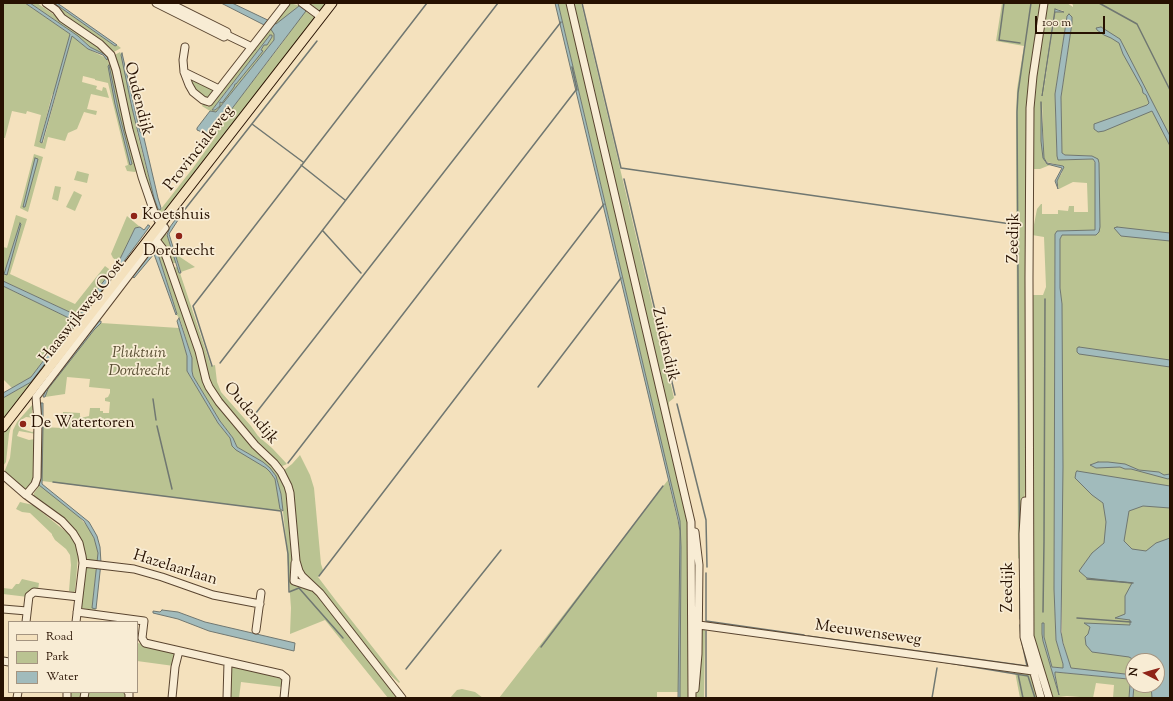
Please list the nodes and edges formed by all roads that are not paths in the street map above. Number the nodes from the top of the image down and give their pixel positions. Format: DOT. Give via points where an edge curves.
graph roads {
  1 [pos="46,3"];
  2 [pos="156,3"];
  3 [pos="169,3"];
  4 [pos="286,3"];
  5 [pos="302,3"];
  6 [pos="332,3"];
  7 [pos="570,3"];
  8 [pos="1044,3"];
  9 [pos="318,15"];
  10 [pos="227,35"];
  11 [pos="185,47"];
  12 [pos="252,48"];
  13 [pos="184,72"];
  14 [pos="219,89"];
  15 [pos="163,225"];
  16 [pos="152,242"];
  17 [pos="3,427"];
  18 [pos="1029,474"];
  19 [pos="3,475"];
  20 [pos="26,494"];
  21 [pos="691,522"];
  22 [pos="83,563"];
  23 [pos="261,592"];
  24 [pos="79,597"];
  25 [pos="260,604"];
  26 [pos="3,608"];
  27 [pos="27,612"];
  28 [pos="77,612"];
  29 [pos="94,618"];
  30 [pos="26,621"];
  31 [pos="76,621"];
  32 [pos="699,624"];
  33 [pos="256,630"];
  34 [pos="179,651"];
  35 [pos="228,662"];
  36 [pos="1033,671"];
  37 [pos="172,698"];
  38 [pos="227,698"];
  39 [pos="284,698"];
  40 [pos="402,698"];
  41 [pos="693,698"];
  42 [pos="1041,698"];
  43 [pos="1049,698"];
  1 -- 15 [label="street, Oudendijk" via="111,55 142,177 152,208"];
  2 -- 10 [label="street" via="224,37"];
  3 -- 10 [label="street" via="227,32"];
  4 -- 12 [label="street"];
  5 -- 9 [label="street"];
  6 -- 9 [label="main road, Provincialeweg"];
  7 -- 21 [label="street, Zuidendijk"];
  8 -- 18 [label="street, Zeedijk" via="1030,108"];
  9 -- 15 [label="main road, Provincialeweg"];
  10 -- 12 [label="street"];
  11 -- 13 [label="street"];
  12 -- 14 [label="street"];
  13 -- 14 [label="street"];
  13 -- 14 [label="street" via="193,92 203,100 210,102"];
  15 -- 16 [label="main road, Provincialeweg"];
  16 -- 17 [label="main road, Provincialeweg"];
  16 -- 20 [label="street, Haaswijkweg Oost" via="36,397 37,471 35,484"];
  16 -- 40 [label="street, Oudendijk" via="163,249 167,259 209,387 255,445 274,463 288,486 296,561 302,576 320,593"];
  18 -- 36 [label="street, Zeedijk" via="1023,534 1023,633"];
  18 -- 43 [label="street, Zeedijk" via="1030,636"];
  19 -- 20 [label="street"];
  20 -- 22 [label="street" via="69,528 78,543"];
  21 -- 32 [label="street" via="696,535 699,565"];
  21 -- 41 [label="street, Zuidendijk"];
  22 -- 24 [label="street"];
  22 -- 25 [label="street, Hazelaarlaan" via="148,572 213,595"];
  23 -- 25 [label="street"];
  24 -- 27 [label="street" via="34,592 29,596"];
  24 -- 28 [label="street"];
  25 -- 33 [label="street"];
  26 -- 27 [label="street"];
  27 -- 30 [label="street"];
  28 -- 29 [label="street"];
  28 -- 31 [label="street"];
  29 -- 34 [label="street" via="144,621 142,638 145,642"];
  32 -- 36 [label="street, Meeuwenseweg"];
  32 -- 41 [label="street" via="697,677"];
  34 -- 35 [label="street"];
  34 -- 37 [label="street"];
  35 -- 38 [label="street"];
  35 -- 39 [label="street" via="281,674 286,678"];
  36 -- 42 [label="street, Zeedijk"];
}
